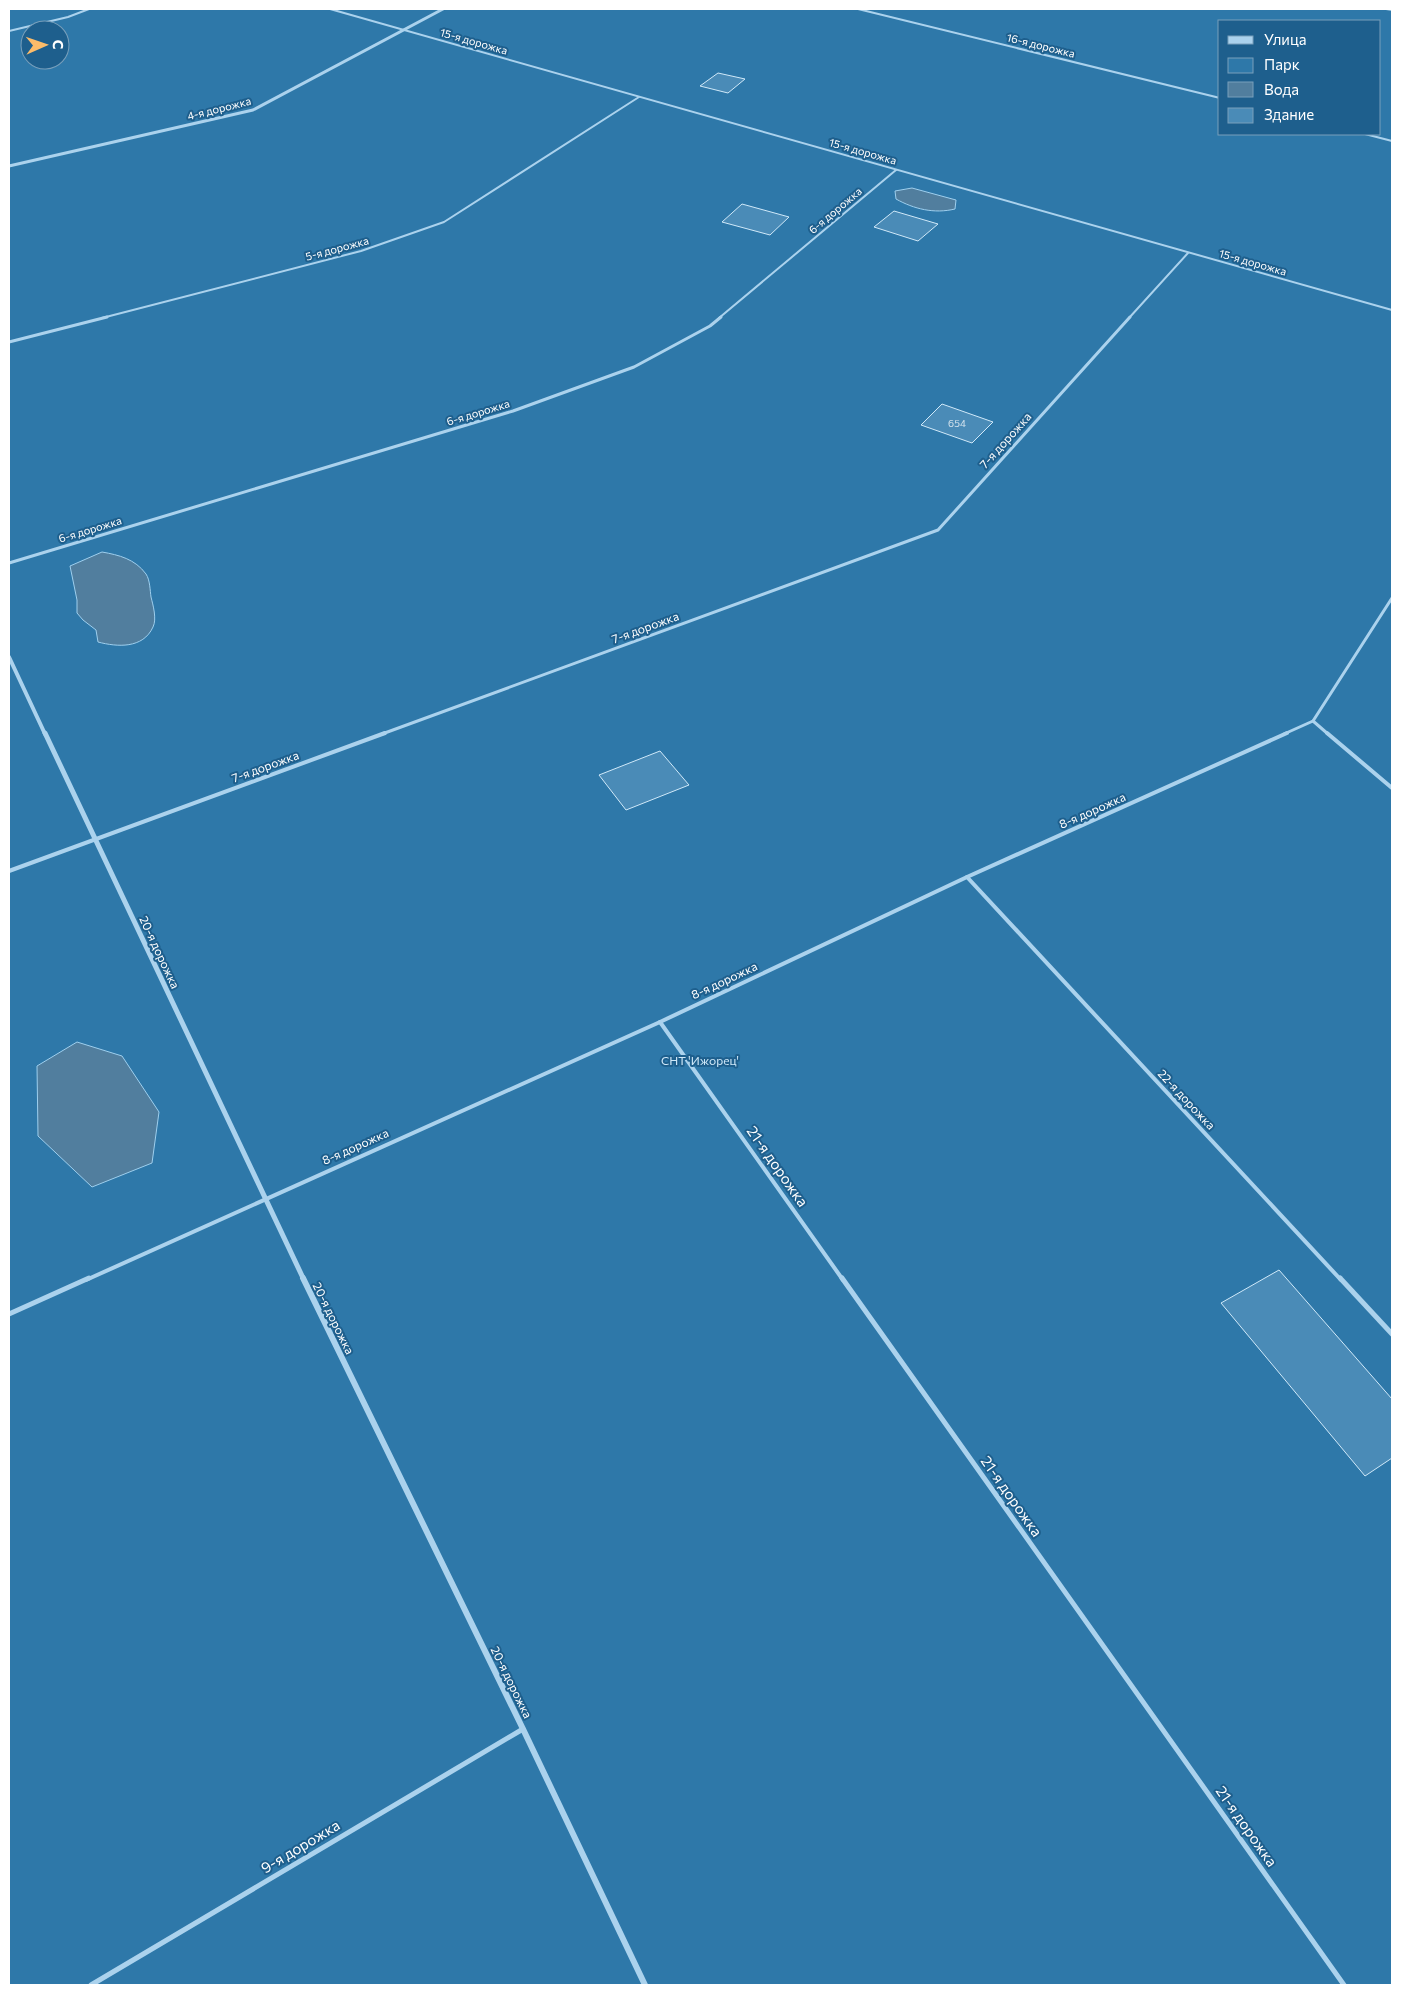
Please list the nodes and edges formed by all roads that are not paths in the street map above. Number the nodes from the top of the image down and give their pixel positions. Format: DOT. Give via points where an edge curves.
graph roads {
  1 [pos="89,9"];
  2 [pos="330,9"];
  3 [pos="443,9"];
  4 [pos="858,9"];
  5 [pos="1386,9"];
  6 [pos="1392,10"];
  7 [pos="404,30"];
  8 [pos="9,31"];
  9 [pos="639,97"];
  10 [pos="1218,98"];
  11 [pos="1369,135"];
  12 [pos="1392,141"];
  13 [pos="9,166"];
  14 [pos="896,170"];
  15 [pos="1188,253"];
  16 [pos="1392,310"];
  17 [pos="9,342"];
  18 [pos="9,562"];
  19 [pos="1392,598"];
  20 [pos="9,658"];
  21 [pos="1313,721"];
  22 [pos="1392,788"];
  23 [pos="95,840"];
  24 [pos="9,871"];
  25 [pos="967,877"];
  26 [pos="660,1022"];
  27 [pos="264,1198"];
  28 [pos="9,1314"];
  29 [pos="1392,1334"];
  30 [pos="523,1729"];
  31 [pos="90,1985"];
  32 [pos="645,1985"];
  33 [pos="1344,1985"];
  1 -- 8 [label="lane"];
  2 -- 7 [label="lane, 15-я дорожка"];
  3 -- 7 [label="street, 4-я дорожка"];
  4 -- 10 [label="lane, 16-я дорожка"];
  5 -- 6 [label="lane"];
  7 -- 9 [label="lane, 15-я дорожка"];
  7 -- 13 [label="street, 4-я дорожка" via="253,110"];
  9 -- 14 [label="lane, 15-я дорожка"];
  9 -- 17 [label="lane, 5-я дорожка" via="444,222 361,252"];
  11 -- 12 [label="lane"];
  14 -- 15 [label="lane, 15-я дорожка"];
  14 -- 18 [label="lane, 6-я дорожка" via="710,326 634,367 512,411"];
  15 -- 16 [label="lane, 15-я дорожка"];
  15 -- 23 [label="lane, 7-я дорожка" via="938,530"];
  19 -- 21 [label="lane"];
  20 -- 23 [label="street, 20-я дорожка"];
  21 -- 22 [label="lane"];
  21 -- 25 [label="lane, 8-я дорожка"];
  23 -- 24 [label="lane, 7-я дорожка"];
  23 -- 27 [label="street, 20-я дорожка"];
  25 -- 26 [label="lane, 8-я дорожка"];
  25 -- 29 [label="lane, 22-я дорожка"];
  26 -- 27 [label="lane, 8-я дорожка"];
  26 -- 33 [label="lane, 21-я дорожка"];
  27 -- 28 [label="lane, 8-я дорожка"];
  27 -- 30 [label="street, 20-я дорожка"];
  30 -- 31 [label="lane, 9-я дорожка"];
  30 -- 32 [label="street, 20-я дорожка"];
}
